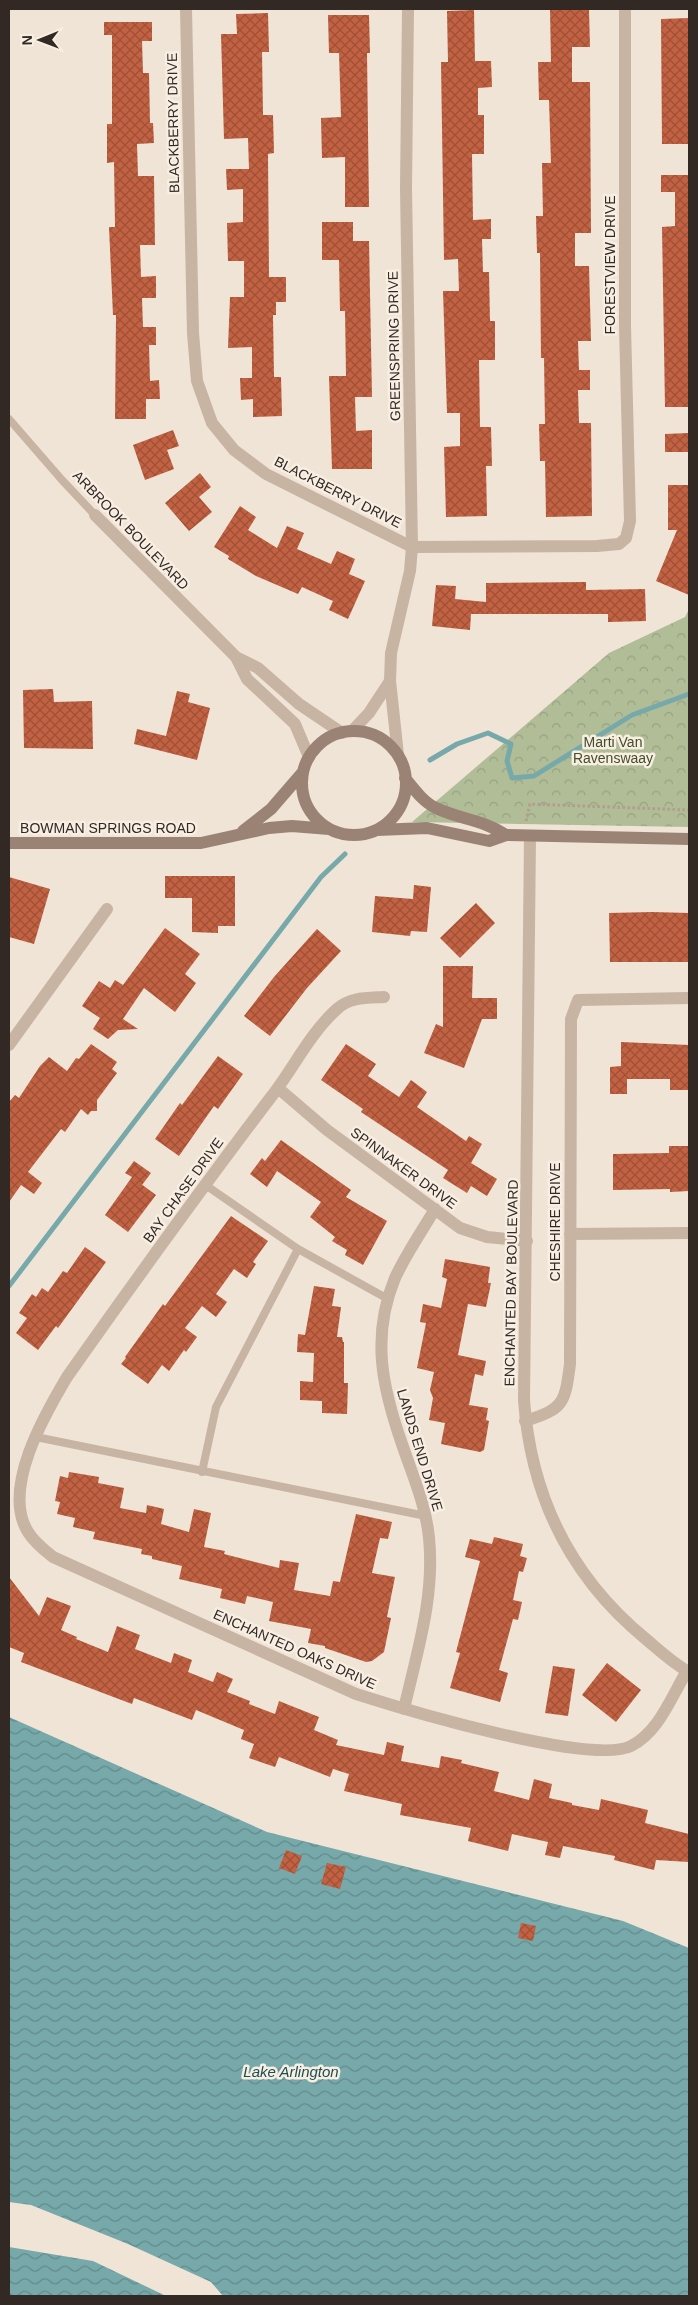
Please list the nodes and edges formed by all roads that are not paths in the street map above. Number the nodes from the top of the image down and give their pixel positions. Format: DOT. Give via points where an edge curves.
graph roads {
  1 [pos="186,9"];
  2 [pos="408,9"];
  3 [pos="625,9"];
  4 [pos="9,420"];
  5 [pos="95,515"];
  6 [pos="630,521"];
  7 [pos="412,547"];
  8 [pos="236,656"];
  9 [pos="390,681"];
  10 [pos="347,732"];
  11 [pos="398,754"];
  12 [pos="310,757"];
  13 [pos="304,772"];
  14 [pos="405,778"];
  15 [pos="329,829"];
  16 [pos="377,830"];
  17 [pos="527,830"];
  18 [pos="506,835"];
  19 [pos="236,836"];
  20 [pos="689,838"];
  21 [pos="9,842"];
  22 [pos="107,909"];
  23 [pos="384,997"];
  24 [pos="689,998"];
  25 [pos="9,1045"];
  26 [pos="278,1088"];
  27 [pos="204,1184"];
  28 [pos="435,1209"];
  29 [pos="689,1233"];
  30 [pos="570,1234"];
  31 [pos="527,1242"];
  32 [pos="298,1249"];
  33 [pos="388,1299"];
  34 [pos="526,1421"];
  35 [pos="36,1437"];
  36 [pos="202,1472"];
  37 [pos="426,1516"];
  38 [pos="688,1672"];
  39 [pos="404,1709"];
  1 -- 7 [label="street, BLACKBERRY DRIVE" via="193,333 197,381 212,423 234,450 266,474"];
  2 -- 7 [label="street, GREENSPRING DRIVE" via="406,188"];
  3 -- 6 [label="street, FORESTVIEW DRIVE" via="625,326"];
  4 -- 5 [label="lane, ARBROOK BOULEVARD"];
  5 -- 8 [label="street, ARBROOK BOULEVARD"];
  6 -- 7 [label="street, BLACKBERRY DRIVE" via="626,538 619,544"];
  7 -- 9 [label="street, GREENSPRING DRIVE" via="410,571 391,653"];
  8 -- 10 [label="street, ARBROOK BOULEVARD" via="258,668 299,704"];
  8 -- 12 [label="street, ARBROOK BOULEVARD" via="247,679 295,724"];
  9 -- 10 [label="street" via="369,713"];
  9 -- 11 [label="street, GREENSPRING DRIVE"];
  10 -- 11 [label="street" via="369,733"];
  10 -- 12 [label="street" via="334,735 320,744"];
  11 -- 14 [label="street"];
  12 -- 13 [label="street"];
  13 -- 15 [label="street" via="303,789 307,805 316,819"];
  13 -- 19 [label="street, BOWMAN SPRINGS ROAD" via="271,809"];
  14 -- 16 [label="street" via="406,789 401,806 390,821"];
  14 -- 18 [label="street" via="434,807 493,826"];
  15 -- 16 [label="street" via="361,835"];
  15 -- 19 [label="street, BOWMAN SPRINGS ROAD" via="292,826"];
  16 -- 18 [label="street" via="427,828 489,841"];
  17 -- 18 [label="street"];
  17 -- 20 [label="street"];
  17 -- 31 [label="street, ENCHANTED BAY BOULEVARD"];
  19 -- 21 [label="street, BOWMAN SPRINGS ROAD" via="201,843"];
  22 -- 25 [label="street"];
  23 -- 26 [label="street, BAY CHASE DRIVE" via="360,998 338,1008 320,1027"];
  24 -- 30 [label="street, CHESHIRE DRIVE" via="578,1000 571,1019"];
  26 -- 27 [label="street, BAY CHASE DRIVE"];
  26 -- 28 [label="street, SPINNAKER DRIVE" via="327,1130"];
  27 -- 32 [label="lane"];
  27 -- 35 [label="street, BAY CHASE DRIVE" via="67,1376"];
  28 -- 31 [label="street, SPINNAKER DRIVE" via="460,1228 487,1237"];
  28 -- 33 [label="street, LANDS END DRIVE" via="396,1277"];
  29 -- 30 [label="street"];
  30 -- 34 [label="street, CHESHIRE DRIVE" via="570,1364 567,1386 561,1404 547,1414"];
  31 -- 34 [label="street, ENCHANTED BAY BOULEVARD"];
  32 -- 33 [label="lane"];
  32 -- 36 [label="lane" via="216,1408"];
  33 -- 37 [label="street, LANDS END DRIVE" via="381,1343 386,1394"];
  34 -- 38 [label="street, ENCHANTED BAY BOULEVARD" via="543,1497 559,1534 593,1588 638,1633"];
  35 -- 36 [label="lane"];
  35 -- 39 [label="street, ENCHANTED OAKS DRIVE" via="22,1480 22,1512 28,1532 53,1557 356,1694"];
  36 -- 37 [label="lane"];
  37 -- 39 [label="street, LANDS END DRIVE" via="431,1581"];
  38 -- 39 [label="street, ENCHANTED OAKS DRIVE" via="651,1733 630,1747 617,1750 537,1742"];
}
